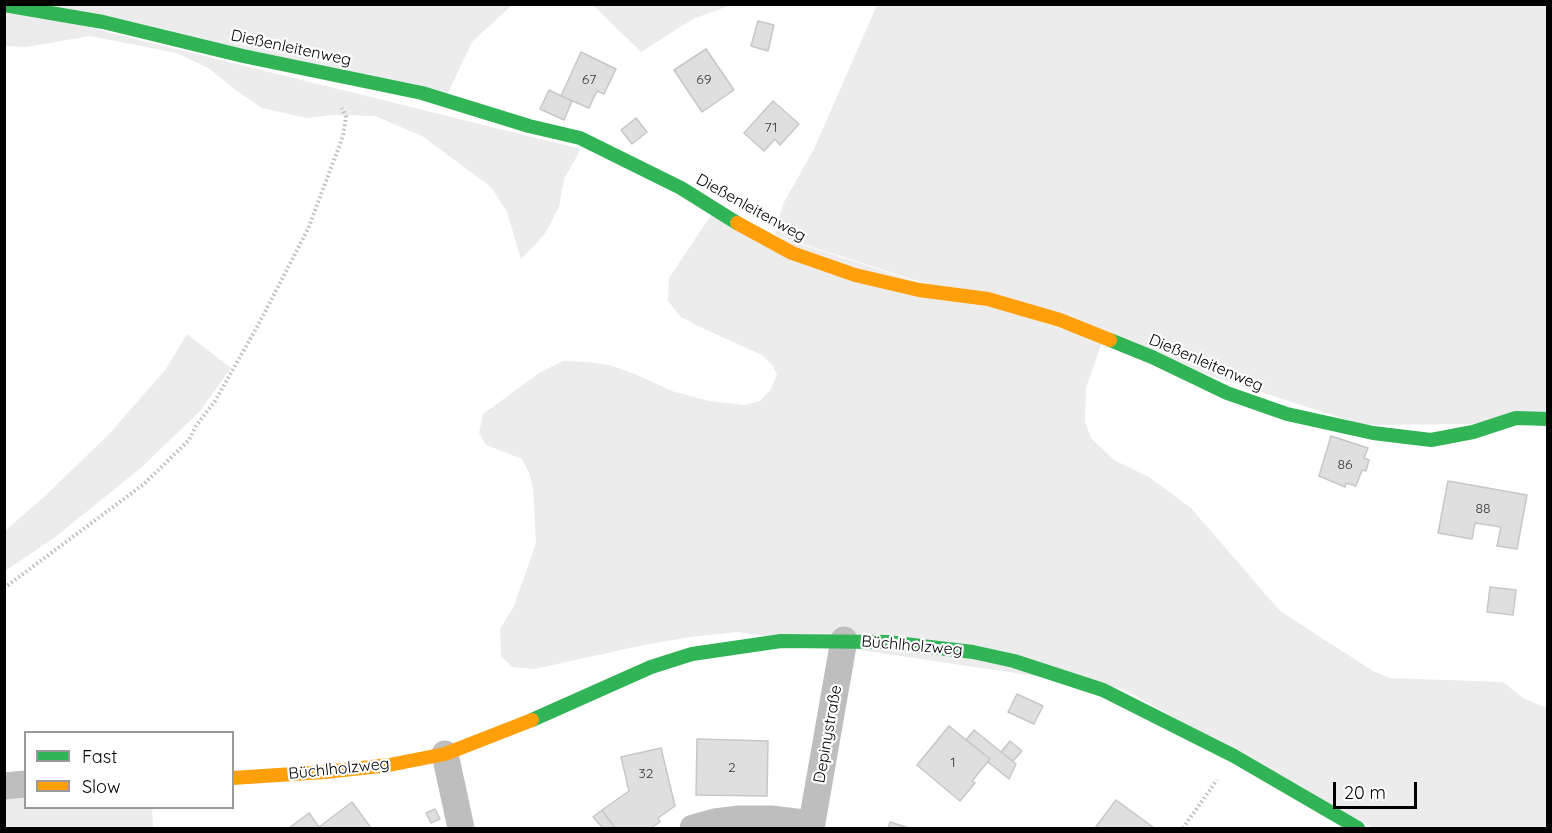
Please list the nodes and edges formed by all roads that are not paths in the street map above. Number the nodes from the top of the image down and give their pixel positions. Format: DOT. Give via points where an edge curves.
graph roads {
  1 [pos="4,5"];
  2 [pos="1548,420"];
  3 [pos="844,640"];
  4 [pos="445,754"];
  5 [pos="234,778"];
  6 [pos="24,784"];
  7 [pos="4,786"];
  8 [pos="812,826"];
  9 [pos="461,828"];
  10 [pos="693,828"];
  11 [pos="1358,828"];
  1 -- 2 [label="street, Dießenleitenweg" via="103,22 422,93 580,138 681,188 792,253 855,275 919,290 988,298 1060,320 1227,393 1287,414 1403,438 1431,440 1516,418"];
  3 -- 4 [label="street, Büchlholzweg" via="781,641 692,654 651,667 546,716"];
  3 -- 8 [label="street, Depinystraße"];
  3 -- 11 [label="street, Büchlholzweg" via="973,652 1103,690 1234,756"];
  4 -- 5 [label="street, Büchlholzweg" via="389,765"];
  4 -- 9 [label="street"];
  6 -- 7 [label="street"];
  8 -- 10 [label="street" via="771,819 739,819"];
}
